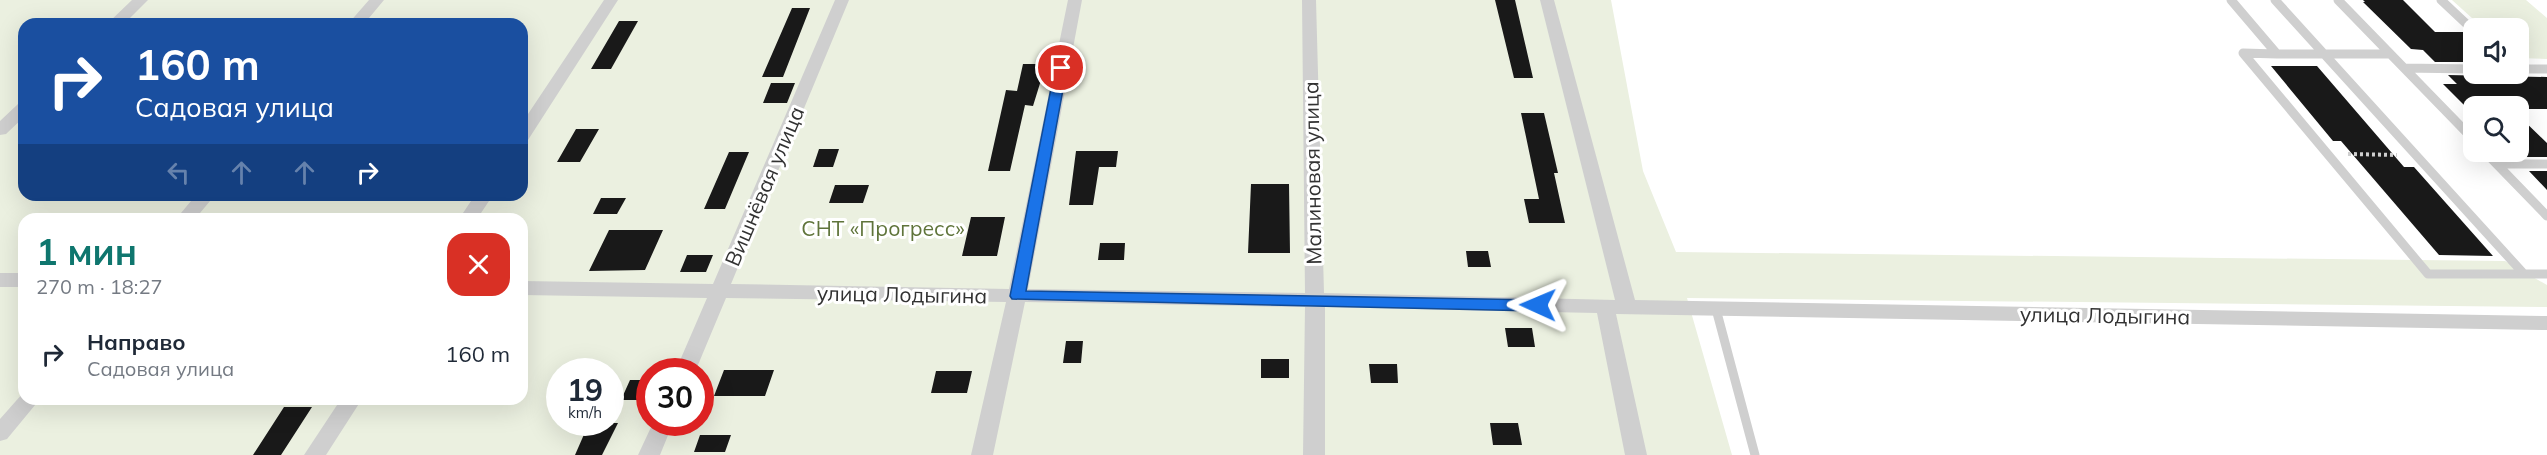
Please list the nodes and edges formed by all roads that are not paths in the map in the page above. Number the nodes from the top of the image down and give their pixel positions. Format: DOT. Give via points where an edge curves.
graph roads {
  1 [pos="141,0"];
  2 [pos="377,0"];
  3 [pos="611,0"];
  4 [pos="842,0"];
  5 [pos="1074,0"];
  6 [pos="1309,0"];
  7 [pos="1547,0"];
  8 [pos="2231,0"];
  9 [pos="2275,0"];
  10 [pos="2338,0"];
  11 [pos="2441,0"];
  12 [pos="122,18"];
  13 [pos="361,18"];
  14 [pos="2463,21"];
  15 [pos="2277,54"];
  16 [pos="2324,54"];
  17 [pos="2390,54"];
  18 [pos="2404,68"];
  19 [pos="2463,69"];
  20 [pos="2529,69"];
  21 [pos="2547,69"];
  22 [pos="18,114"];
  23 [pos="528,127"];
  24 [pos="2463,129"];
  25 [pos="0,130"];
  26 [pos="2497,164"];
  27 [pos="2547,164"];
  28 [pos="202,201"];
  29 [pos="191,213"];
  30 [pos="2547,216"];
  31 [pos="2524,274"];
  32 [pos="2547,274"];
  33 [pos="0,280"];
  34 [pos="18,280"];
  35 [pos="528,288"];
  36 [pos="720,290"];
  37 [pos="1017,296"];
  38 [pos="1315,300"];
  39 [pos="1605,307"];
  40 [pos="1627,308"];
  41 [pos="1716,309"];
  42 [pos="2547,323"];
  43 [pos="691,358"];
  44 [pos="25,405"];
  45 [pos="348,405"];
  46 [pos="0,433"];
  47 [pos="657,436"];
  48 [pos="315,455"];
  49 [pos="649,455"];
  50 [pos="982,455"];
  51 [pos="1314,455"];
  52 [pos="1636,455"];
  53 [pos="1755,455"];
  1 -- 12 [label="street"];
  2 -- 13 [label="street"];
  3 -- 23 [label="street"];
  4 -- 36 [label="street, Вишнёвая улица"];
  5 -- 37 [label="street"];
  6 -- 38 [label="street, Малиновая улица"];
  7 -- 40 [label="street"];
  8 -- 15 [label="lane"];
  9 -- 16 [label="lane"];
  10 -- 17 [label="lane"];
  11 -- 14 [label="lane"];
  15 -- 16 [label="lane"];
  15 -- 31 [label="lane" via="2243,53 2428,274"];
  16 -- 17 [label="lane"];
  16 -- 31 [label="lane"];
  17 -- 18 [label="lane"];
  18 -- 19 [label="lane"];
  18 -- 24 [label="lane"];
  20 -- 21 [label="lane"];
  22 -- 25 [label="street"];
  26 -- 27 [label="lane"];
  26 -- 30 [label="lane"];
  28 -- 29 [label="street"];
  31 -- 32 [label="lane"];
  33 -- 34 [label="street"];
  35 -- 36 [label="street, улица Лодыгина"];
  36 -- 37 [label="street, улица Лодыгина"];
  36 -- 43 [label="street, Вишнёвая улица"];
  37 -- 38 [label="street, улица Лодыгина"];
  37 -- 50 [label="street"];
  38 -- 39 [label="street, улица Лодыгина"];
  38 -- 51 [label="street, Малиновая улица"];
  39 -- 40 [label="street, улица Лодыгина"];
  39 -- 52 [label="street"];
  40 -- 41 [label="street, улица Лодыгина"];
  41 -- 42 [label="street, улица Лодыгина"];
  41 -- 53 [label="lane"];
  44 -- 46 [label="street"];
  45 -- 48 [label="street"];
  47 -- 49 [label="street"];
}
